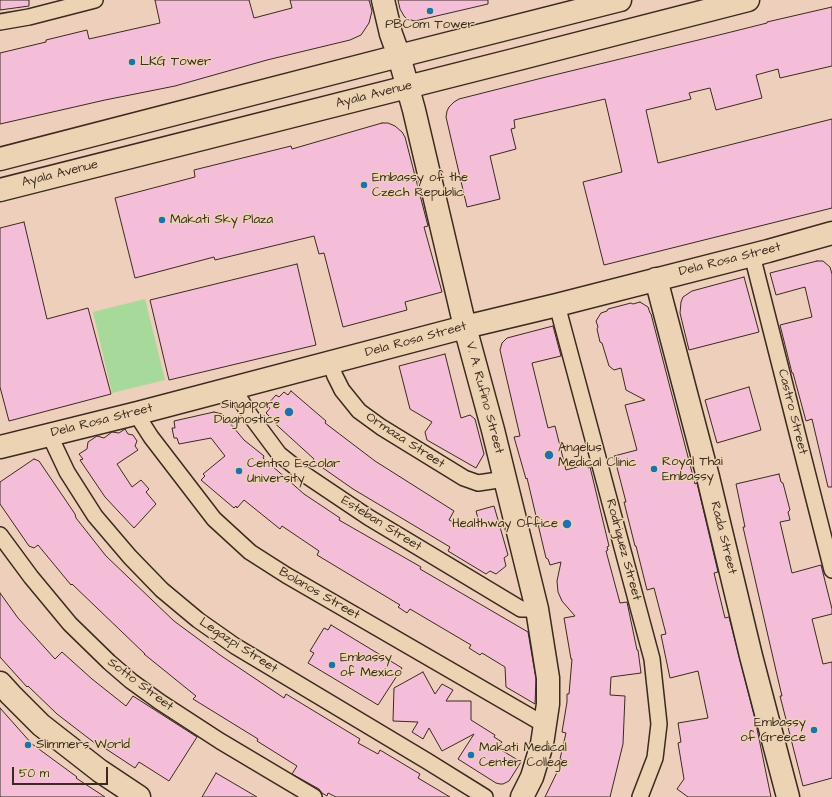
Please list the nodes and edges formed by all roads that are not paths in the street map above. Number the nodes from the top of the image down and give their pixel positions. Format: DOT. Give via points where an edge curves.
graph roads {
  1 [pos="95,0"];
  2 [pos="382,0"];
  3 [pos="388,0"];
  4 [pos="620,0"];
  5 [pos="748,0"];
  6 [pos="0,22"];
  7 [pos="399,56"];
  8 [pos="407,87"];
  9 [pos="0,159"];
  10 [pos="0,190"];
  11 [pos="832,233"];
  12 [pos="752,255"];
  13 [pos="656,279"];
  14 [pos="557,305"];
  15 [pos="465,327"];
  16 [pos="330,363"];
  17 [pos="233,388"];
  18 [pos="138,413"];
  19 [pos="49,434"];
  20 [pos="0,447"];
  21 [pos="505,479"];
  22 [pos="0,535"];
  23 [pos="832,570"];
  24 [pos="536,609"];
  25 [pos="0,683"];
  26 [pos="545,725"];
  27 [pos="139,797"];
  28 [pos="314,797"];
  29 [pos="485,797"];
  30 [pos="522,797"];
  31 [pos="640,797"];
  32 [pos="788,797"];
  1 -- 6 [label="street"];
  2 -- 7 [label="street, V. A. Rufino Street"];
  3 -- 7 [label="street"];
  4 -- 7 [label="street"];
  5 -- 8 [label="street, Ayala Avenue"];
  7 -- 8 [label="street, V. A. Rufino Street"];
  7 -- 9 [label="street"];
  8 -- 10 [label="street, Ayala Avenue"];
  8 -- 15 [label="street, V. A. Rufino Street"];
  11 -- 12 [label="street, Dela Rosa Street"];
  12 -- 13 [label="street, Dela Rosa Street"];
  12 -- 23 [label="street, Castro Street"];
  13 -- 14 [label="street, Dela Rosa Street"];
  13 -- 32 [label="street, Rada Street"];
  14 -- 15 [label="street, Dela Rosa Street"];
  14 -- 31 [label="street, Rodriguez Street" via="652,659 659,724 655,758"];
  15 -- 16 [label="street, Dela Rosa Street"];
  15 -- 21 [label="street, V. A. Rufino Street"];
  16 -- 17 [label="street, Dela Rosa Street"];
  16 -- 21 [label="street, Ormaza Street" via="342,390 359,411 381,427 464,478 478,483"];
  17 -- 18 [label="street, Dela Rosa Street"];
  17 -- 24 [label="street, Esteban Street" via="279,454 304,474 368,517 521,609"];
  18 -- 19 [label="street, Dela Rosa Street"];
  18 -- 26 [label="street, Bolanos Street" via="151,436 214,519 250,552"];
  19 -- 20 [label="street, Dela Rosa Street"];
  19 -- 29 [label="street, Legazpi Street" via="67,472 95,516 162,590 198,620 235,646"];
  21 -- 24 [label="street, V. A. Rufino Street"];
  22 -- 28 [label="street, Sotto Street" via="70,624 114,667 160,702 220,741"];
  24 -- 26 [label="street, V. A. Rufino Street" via="548,678"];
  25 -- 27 [label="street" via="41,725 100,771"];
  26 -- 30 [label="street, V. A. Rufino Street" via="532,777"];
}
